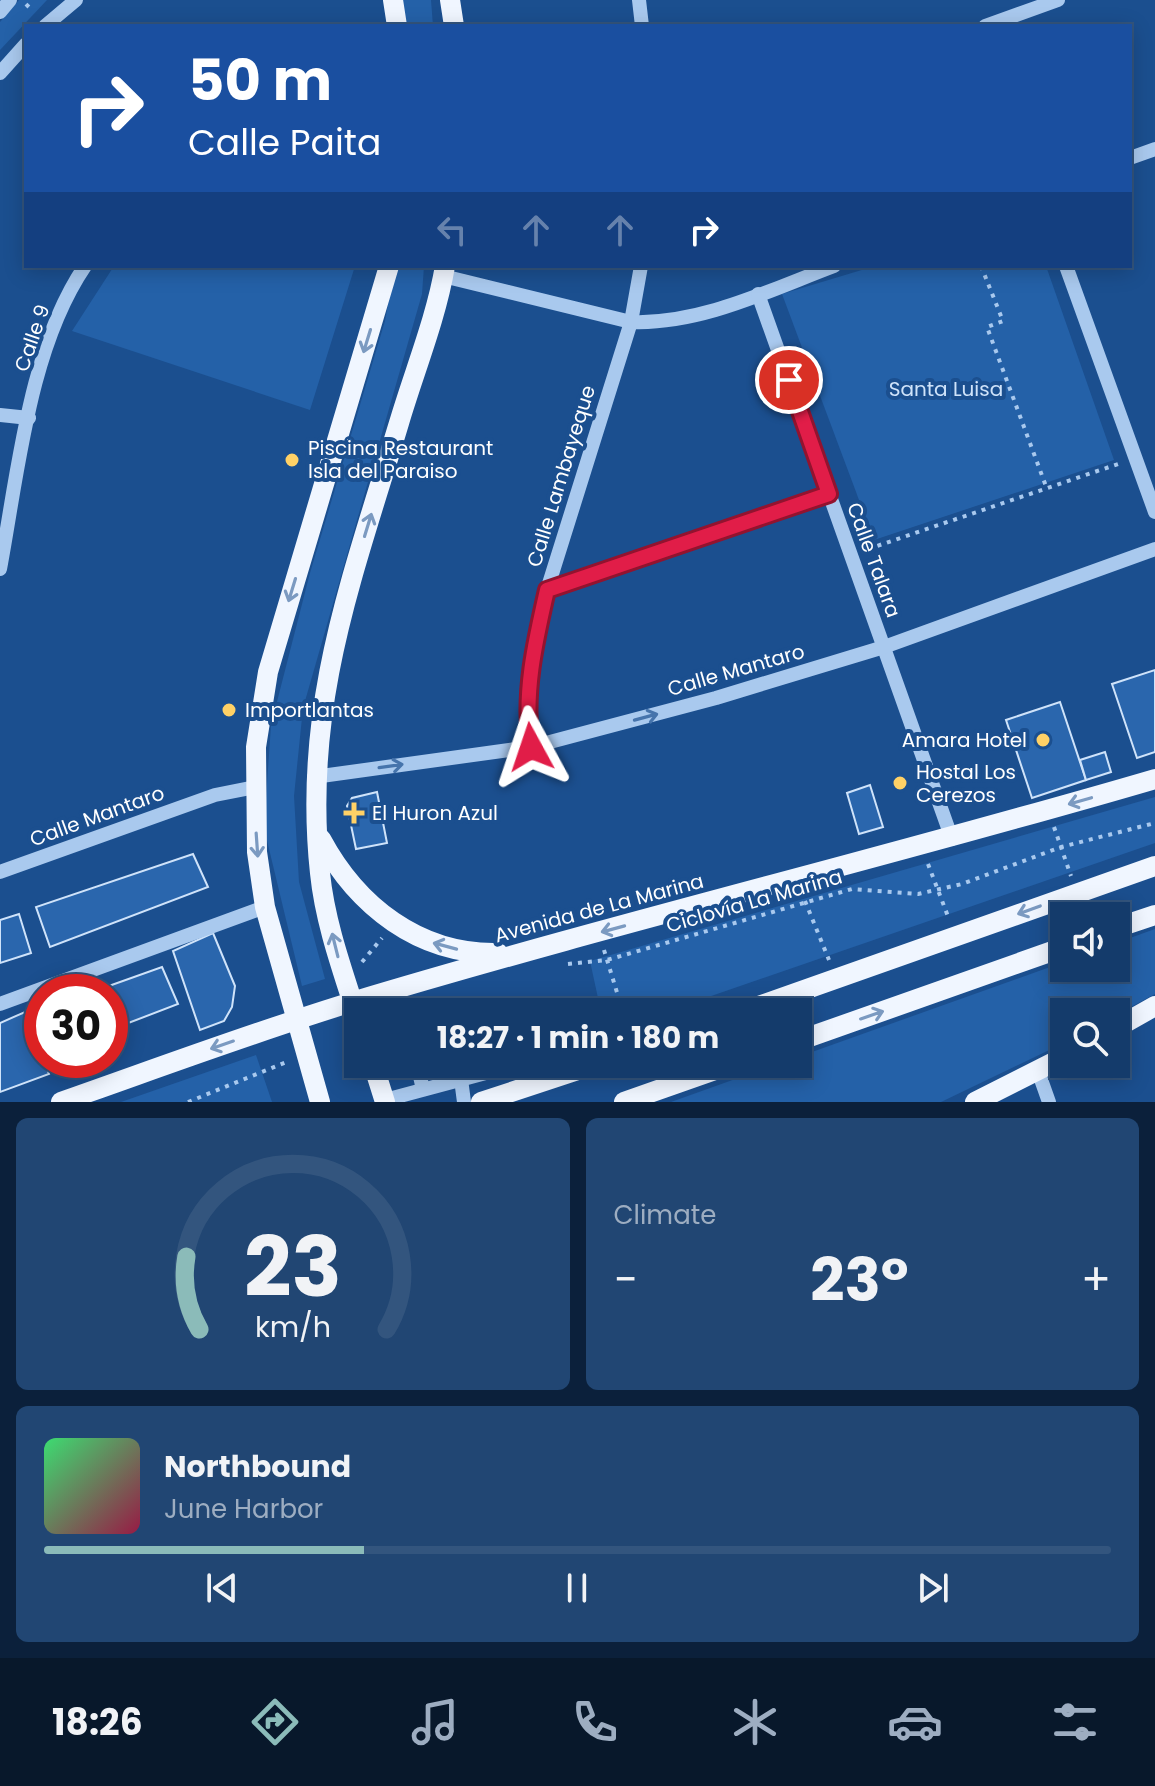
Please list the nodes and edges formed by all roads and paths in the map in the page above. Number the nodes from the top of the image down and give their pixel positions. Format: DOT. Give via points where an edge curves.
graph roads {
  1 [pos="10,0"];
  2 [pos="76,0"];
  3 [pos="393,0"];
  4 [pos="450,0"];
  5 [pos="639,0"];
  6 [pos="1058,0"];
  7 [pos="0,12"];
  8 [pos="47,24"];
  9 [pos="397,24"];
  10 [pos="454,24"];
  11 [pos="642,24"];
  12 [pos="991,24"];
  13 [pos="24,46"];
  14 [pos="0,73"];
  15 [pos="1155,149"];
  16 [pos="1132,157"];
  17 [pos="84,268"];
  18 [pos="388,268"];
  19 [pos="641,268"];
  20 [pos="829,268"];
  21 [pos="982,268"];
  22 [pos="1067,268"];
  23 [pos="444,271"];
  24 [pos="758,294"];
  25 [pos="631,322"];
  26 [pos="0,415"];
  27 [pos="29,418"];
  28 [pos="1135,458"];
  29 [pos="1047,489"];
  30 [pos="829,494"];
  31 [pos="1155,512"];
  32 [pos="1155,549"];
  33 [pos="850,555"];
  34 [pos="0,569"];
  35 [pos="547,590"];
  36 [pos="884,647"];
  37 [pos="531,747"];
  38 [pos="314,777"];
  39 [pos="1155,779"];
  40 [pos="255,787"];
  41 [pos="1048,810"];
  42 [pos="1155,823"];
  43 [pos="317,833"];
  44 [pos="952,839"];
  45 [pos="921,847"];
  46 [pos="1061,847"];
  47 [pos="1155,866"];
  48 [pos="0,872"];
  49 [pos="797,880"];
  50 [pos="938,890"];
  51 [pos="1077,893"];
  52 [pos="805,901"];
  53 [pos="265,907"];
  54 [pos="1155,915"];
  55 [pos="1130,923"];
  56 [pos="394,924"];
  57 [pos="599,933"];
  58 [pos="956,936"];
  59 [pos="1050,952"];
  60 [pos="522,953"];
  61 [pos="607,960"];
  62 [pos="560,963"];
  63 [pos="836,979"];
  64 [pos="351,998"];
  65 [pos="354,998"];
  66 [pos="363,998"];
  67 [pos="619,998"];
  68 [pos="782,998"];
  69 [pos="0,1004"];
  70 [pos="344,1004"];
  71 [pos="1155,1006"];
  72 [pos="296,1020"];
  73 [pos="1130,1020"];
  74 [pos="812,1036"];
  75 [pos="305,1050"];
  76 [pos="1050,1065"];
  77 [pos="1038,1071"];
  78 [pos="378,1078"];
  79 [pos="420,1078"];
  80 [pos="447,1078"];
  81 [pos="461,1078"];
  82 [pos="550,1078"];
  83 [pos="692,1078"];
  84 [pos="423,1089"];
  85 [pos="385,1101"];
  86 [pos="61,1102"];
  87 [pos="188,1102"];
  88 [pos="320,1102"];
  89 [pos="464,1102"];
  90 [pos="481,1102"];
  91 [pos="624,1102"];
  92 [pos="975,1102"];
  93 [pos="1049,1102"];
  1 -- 7 [label="street"];
  2 -- 8 [label="street"];
  3 -- 9 [label="main road"];
  4 -- 10 [label="main road"];
  5 -- 11 [label="street"];
  6 -- 12 [label="street"];
  13 -- 14 [label="street"];
  15 -- 16 [label="street"];
  17 -- 27 [label="street, Calle 9" via="43,359"];
  18 -- 40 [label="main road, one-way" via="268,672"];
  19 -- 25 [label="street, Calle Lambayeque"];
  20 -- 24 [label="street"];
  21 -- 29 [label="path" via="1003,321 987,327"];
  22 -- 28 [label="street"];
  23 -- 25 [label="street"];
  38 -- 23 [label="main road, one-way" via="334,638"];
  24 -- 25 [label="street" via="685,317"];
  24 -- 30 [label="street, Calle Talara"];
  25 -- 35 [label="street, Calle Lambayeque"];
  26 -- 27 [label="street"];
  27 -- 34 [label="street, Calle 9"];
  28 -- 29 [label="path"];
  28 -- 31 [label="street"];
  29 -- 33 [label="path"];
  30 -- 33 [label="street, Calle Talara"];
  30 -- 35 [label="street"];
  32 -- 36 [label="street, Calle Mantaro"];
  33 -- 36 [label="street, Calle Talara"];
  35 -- 37 [label="street, Calle Lambayeque" via="529,684"];
  37 -- 36 [label="street, Calle Mantaro, one-way"];
  36 -- 44 [label="street, Calle Talara"];
  38 -- 37 [label="street, Calle Mantaro, one-way"];
  38 -- 43 [label="main road"];
  39 -- 41 [label="main road, Avenida de La Marina, one-way"];
  40 -- 48 [label="street, Calle Mantaro" via="215,795"];
  40 -- 53 [label="main road, one-way"];
  41 -- 44 [label="main road, Avenida de La Marina"];
  41 -- 46 [label="path"];
  42 -- 46 [label="path, Ciclovía La Marina"];
  43 -- 56 [label="main road" via="337,870"];
  64 -- 43 [label="main road, one-way" via="322,888"];
  44 -- 45 [label="main road, Avenida de La Marina"];
  45 -- 49 [label="main road, Avenida de La Marina"];
  45 -- 50 [label="path"];
  46 -- 50 [label="path, Ciclovía La Marina"];
  46 -- 51 [label="path"];
  47 -- 51 [label="main road"];
  49 -- 52 [label="path"];
  49 -- 57 [label="main road, Avenida de La Marina, one-way"];
  50 -- 52 [label="path, Ciclovía La Marina" via="918,894 852,889"];
  50 -- 58 [label="path"];
  51 -- 58 [label="main road, one-way"];
  52 -- 61 [label="path, Ciclovía La Marina"];
  52 -- 63 [label="path"];
  53 -- 69 [label="street"];
  53 -- 72 [label="main road"];
  54 -- 55 [label="main road"];
  60 -- 56 [label="main road, one-way" via="480,954 438,945"];
  56 -- 65 [label="path"];
  57 -- 60 [label="main road, Avenida de La Marina"];
  57 -- 61 [label="path"];
  58 -- 63 [label="main road"];
  74 -- 59 [label="main road, one-way"];
  60 -- 66 [label="main road, Avenida de La Marina"];
  61 -- 62 [label="path, Ciclovía La Marina"];
  61 -- 67 [label="path"];
  63 -- 68 [label="main road"];
  70 -- 72 [label="main road, Avenida de La Marina"];
  71 -- 73 [label="main road"];
  72 -- 75 [label="main road"];
  72 -- 86 [label="main road, Avenida de La Marina, one-way"];
  75 -- 87 [label="path" via="274,1070"];
  75 -- 88 [label="main road"];
  76 -- 77 [label="main road"];
  77 -- 92 [label="main road"];
  77 -- 93 [label="street"];
  78 -- 85 [label="main road"];
  79 -- 84 [label="street"];
  80 -- 84 [label="street"];
  81 -- 89 [label="street"];
  82 -- 90 [label="main road"];
  83 -- 91 [label="main road"];
  84 -- 85 [label="street"];
}
